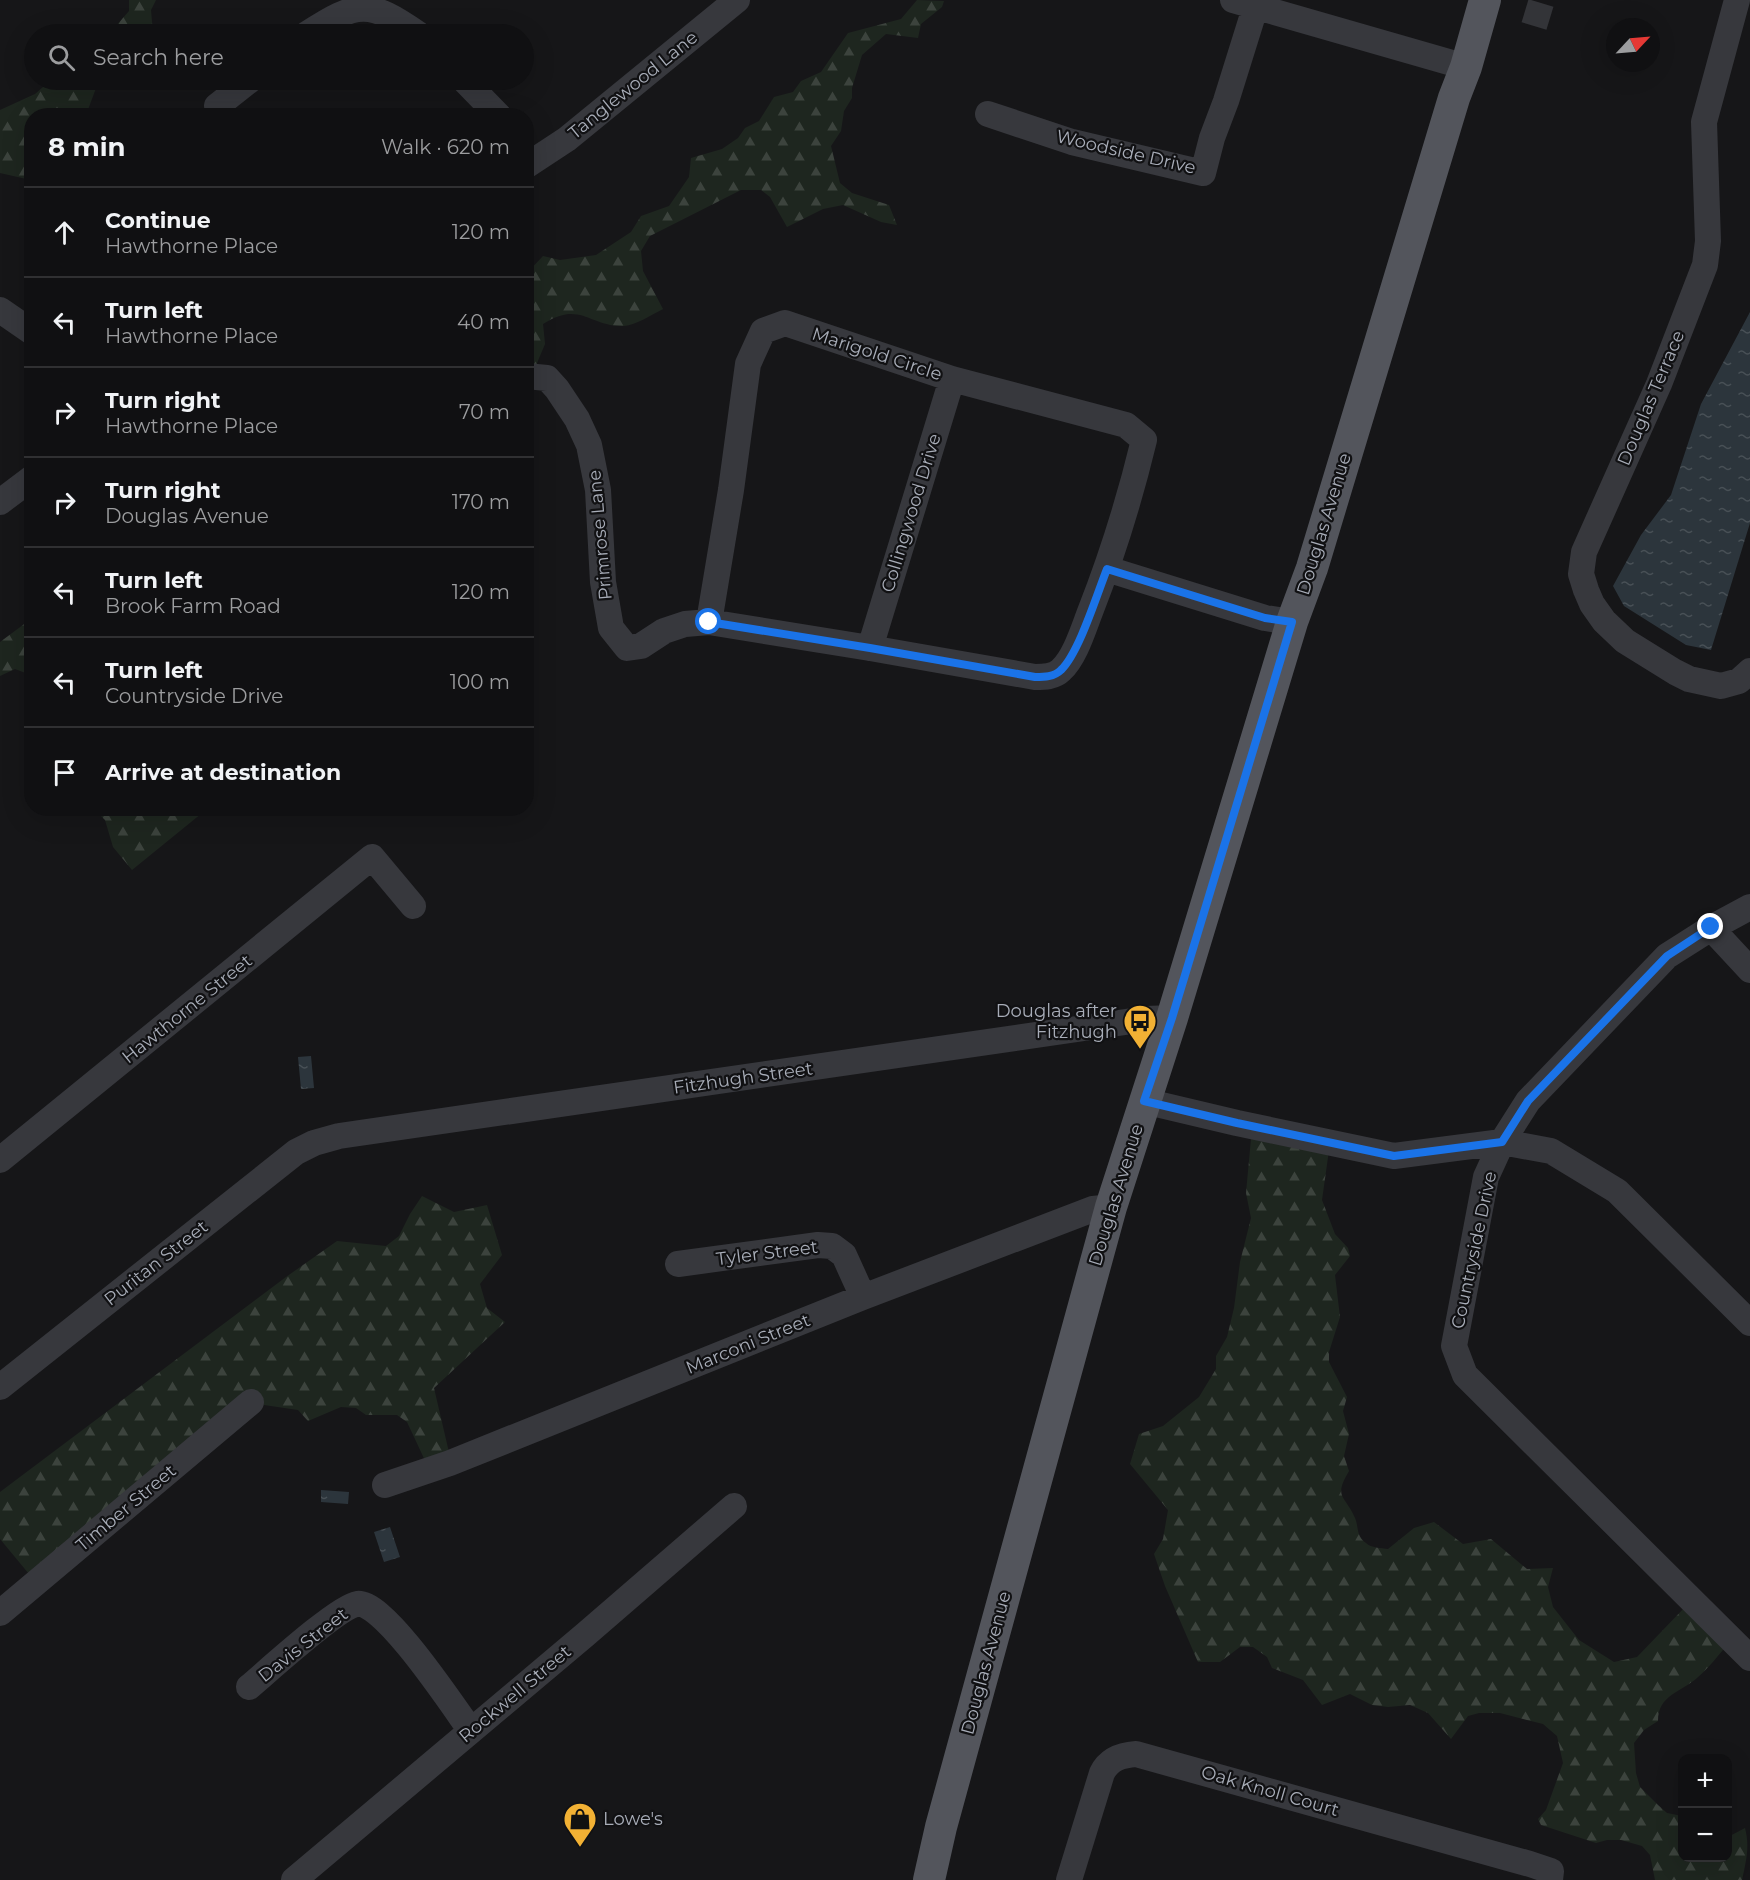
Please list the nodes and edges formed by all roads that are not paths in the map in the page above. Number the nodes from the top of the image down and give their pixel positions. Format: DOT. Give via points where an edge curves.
graph roads {
  1 [pos="1485,0"];
  2 [pos="1737,0"];
  3 [pos="1245,3"];
  4 [pos="724,4"];
  5 [pos="323,24"];
  6 [pos="406,24"];
  7 [pos="1466,67"];
  8 [pos="237,90"];
  9 [pos="474,90"];
  10 [pos="217,106"];
  11 [pos="491,108"];
  12 [pos="988,114"];
  13 [pos="534,154"];
  14 [pos="0,310"];
  15 [pos="24,326"];
  16 [pos="534,377"];
  17 [pos="952,379"];
  18 [pos="24,484"];
  19 [pos="0,502"];
  20 [pos="1107,569"];
  21 [pos="709,622"];
  22 [pos="1292,622"];
  23 [pos="870,648"];
  24 [pos="1750,671"];
  25 [pos="413,906"];
  26 [pos="1750,907"];
  27 [pos="1711,927"];
  28 [pos="1750,970"];
  29 [pos="1172,1018"];
  30 [pos="1144,1101"];
  31 [pos="1502,1142"];
  32 [pos="314,1143"];
  33 [pos="0,1160"];
  34 [pos="1111,1207"];
  35 [pos="678,1264"];
  36 [pos="863,1297"];
  37 [pos="1750,1323"];
  38 [pos="0,1387"];
  39 [pos="251,1402"];
  40 [pos="385,1485"];
  41 [pos="734,1506"];
  42 [pos="0,1613"];
  43 [pos="1750,1658"];
  44 [pos="249,1687"];
  45 [pos="471,1731"];
  46 [pos="1551,1876"];
  47 [pos="294,1880"];
  48 [pos="929,1880"];
  49 [pos="1069,1880"];
  1 -- 7 [label="main road, Douglas Avenue"];
  2 -- 24 [label="street, Douglas Terrace" via="1704,122 1708,241 1705,265 1659,384 1584,552 1581,574 1592,604 1604,621 1625,640 1675,672 1721,686 1739,681"];
  3 -- 7 [label="street"];
  3 -- 12 [label="street, Woodside Drive" via="1226,101 1203,173 1072,142"];
  4 -- 13 [label="street, Tanglewood Lane" via="629,90"];
  5 -- 6 [label="street" via="346,9 373,4"];
  7 -- 22 [label="main road, Douglas Avenue"];
  8 -- 10 [label="street"];
  9 -- 11 [label="street"];
  14 -- 15 [label="street"];
  16 -- 21 [label="street, Primrose Lane" via="547,378 557,389 589,445 598,490 610,628 627,648 641,646 664,631 685,624"];
  17 -- 20 [label="street, Marigold Circle" via="1126,424 1144,440"];
  17 -- 21 [label="street, Marigold Circle" via="784,323 763,331 748,364"];
  17 -- 23 [label="street, Collingwood Drive"];
  18 -- 19 [label="street"];
  20 -- 22 [label="street" via="1265,618"];
  20 -- 23 [label="street" via="1077,647 1061,671 1047,677"];
  21 -- 23 [label="street"];
  22 -- 29 [label="main road, Douglas Avenue"];
  25 -- 33 [label="street, Hawthorne Street" via="372,857"];
  26 -- 27 [label="street, Countryside Drive"];
  27 -- 28 [label="street"];
  27 -- 31 [label="street, Countryside Drive" via="1667,956 1528,1101"];
  29 -- 30 [label="main road, Douglas Avenue"];
  29 -- 32 [label="street, Fitzhugh Street" via="519,1109"];
  30 -- 31 [label="street" via="1394,1156"];
  30 -- 34 [label="main road, Douglas Avenue"];
  31 -- 37 [label="street" via="1551,1151 1617,1191"];
  31 -- 43 [label="street, Countryside Drive" via="1486,1177 1454,1346 1465,1375"];
  32 -- 38 [label="street, Puritan Street" via="296,1152"];
  34 -- 36 [label="street, Marconi Street" via="1093,1209"];
  34 -- 48 [label="main road, Douglas Avenue"];
  35 -- 36 [label="street, Tyler Street" via="832,1246 844,1255"];
  36 -- 40 [label="street, Marconi Street" via="450,1463"];
  39 -- 42 [label="street, Timber Street"];
  41 -- 45 [label="street, Rockwell Street"];
  44 -- 45 [label="street, Davis Street" via="338,1614 364,1604 411,1648"];
  45 -- 47 [label="street, Rockwell Street"];
  46 -- 49 [label="street, Oak Knoll Court" via="1507,1857 1136,1754 1124,1755 1106,1765"];
}
